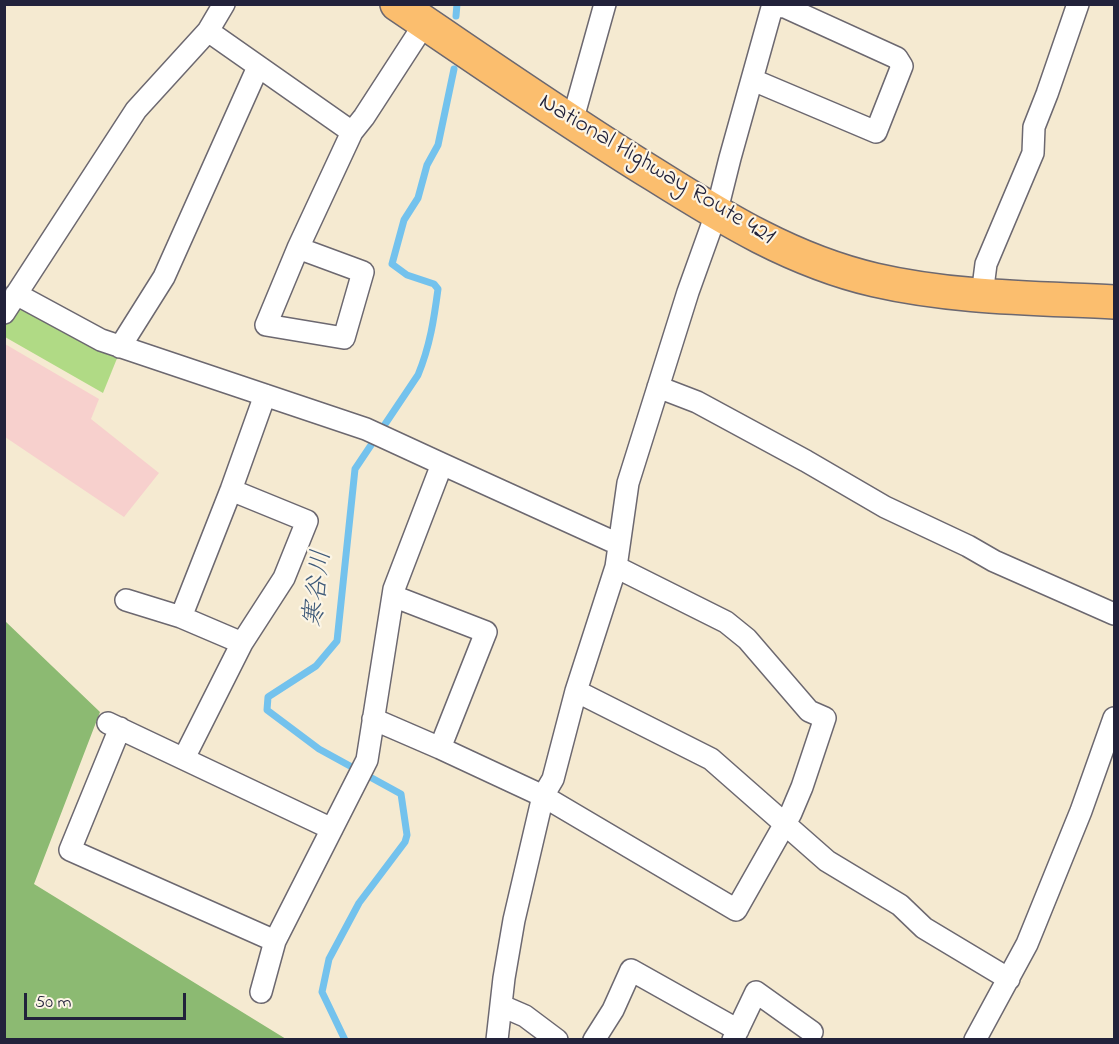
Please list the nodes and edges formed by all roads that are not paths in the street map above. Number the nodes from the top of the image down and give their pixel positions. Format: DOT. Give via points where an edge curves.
graph roads {
  1 [pos="224,4"];
  2 [pos="397,4"];
  3 [pos="605,4"];
  4 [pos="1078,4"];
  5 [pos="773,5"];
  6 [pos="425,23"];
  7 [pos="208,31"];
  8 [pos="258,67"];
  9 [pos="753,80"];
  10 [pos="572,122"];
  11 [pos="352,132"];
  12 [pos="716,214"];
  13 [pos="298,248"];
  14 [pos="16,294"];
  15 [pos="982,295"];
  16 [pos="1114,302"];
  17 [pos="4,313"];
  18 [pos="120,347"];
  19 [pos="658,387"];
  20 [pos="265,395"];
  21 [pos="442,464"];
  22 [pos="231,490"];
  23 [pos="618,544"];
  24 [pos="616,567"];
  25 [pos="393,596"];
  26 [pos="126,600"];
  27 [pos="1114,614"];
  28 [pos="182,617"];
  29 [pos="242,643"];
  30 [pos="576,690"];
  31 [pos="1114,718"];
  32 [pos="373,719"];
  33 [pos="440,748"];
  34 [pos="184,758"];
  35 [pos="543,796"];
  36 [pos="784,824"];
  37 [pos="332,829"];
  38 [pos="275,940"];
  39 [pos="1009,979"];
  40 [pos="261,992"];
  41 [pos="502,1006"];
  42 [pos="812,1032"];
  43 [pos="735,1035"];
  44 [pos="980,1038"];
  45 [pos="497,1040"];
  46 [pos="557,1040"];
  47 [pos="594,1040"];
  1 -- 7 [label="street"];
  2 -- 6 [label="highway, National Highway Route 421"];
  3 -- 10 [label="street"];
  4 -- 15 [label="street" via="1034,127 1033,153 986,264"];
  5 -- 9 [label="street"];
  5 -- 9 [label="street" via="897,58 902,66 876,132"];
  6 -- 10 [label="highway, National Highway Route 421"];
  6 -- 11 [label="street"];
  7 -- 8 [label="street"];
  7 -- 14 [label="street" via="136,110"];
  8 -- 11 [label="street"];
  8 -- 18 [label="street" via="164,276"];
  9 -- 12 [label="street"];
  10 -- 12 [label="highway, National Highway Route 421"];
  11 -- 13 [label="street"];
  12 -- 15 [label="highway, National Highway Route 421" via="758,237 835,268 920,288"];
  12 -- 19 [label="street"];
  13 -- 13 [label="street" via="363,272 344,338 266,325"];
  14 -- 17 [label="street"];
  14 -- 18 [label="street"];
  15 -- 16 [label="highway, National Highway Route 421"];
  18 -- 20 [label="street"];
  19 -- 23 [label="street" via="628,483"];
  19 -- 27 [label="street" via="697,402 885,507"];
  20 -- 21 [label="street" via="387,437"];
  20 -- 22 [label="street"];
  21 -- 23 [label="street"];
  21 -- 25 [label="street"];
  22 -- 28 [label="street"];
  22 -- 29 [label="street" via="307,521 284,578"];
  23 -- 24 [label="street"];
  24 -- 30 [label="street"];
  24 -- 36 [label="street" via="726,622 747,639 809,711 825,718 802,787"];
  25 -- 32 [label="street"];
  25 -- 33 [label="street" via="486,632"];
  26 -- 28 [label="street"];
  28 -- 29 [label="street"];
  29 -- 34 [label="street"];
  30 -- 35 [label="street" via="553,779"];
  30 -- 36 [label="street" via="711,759"];
  31 -- 39 [label="street" via="1081,811"];
  32 -- 33 [label="street"];
  32 -- 37 [label="street" via="367,760"];
  33 -- 35 [label="street"];
  34 -- 37 [label="street"];
  34 -- 38 [label="street" via="113,725 70,850"];
  35 -- 36 [label="street" via="736,910"];
  35 -- 41 [label="street" via="514,920"];
  36 -- 39 [label="street" via="827,861 900,905 924,928"];
  37 -- 38 [label="street"];
  38 -- 40 [label="street"];
  39 -- 44 [label="street"];
  41 -- 45 [label="street"];
  41 -- 46 [label="street" via="525,1016"];
  42 -- 43 [label="street" via="756,992"];
  43 -- 47 [label="street" via="631,970 614,1010"];
}
